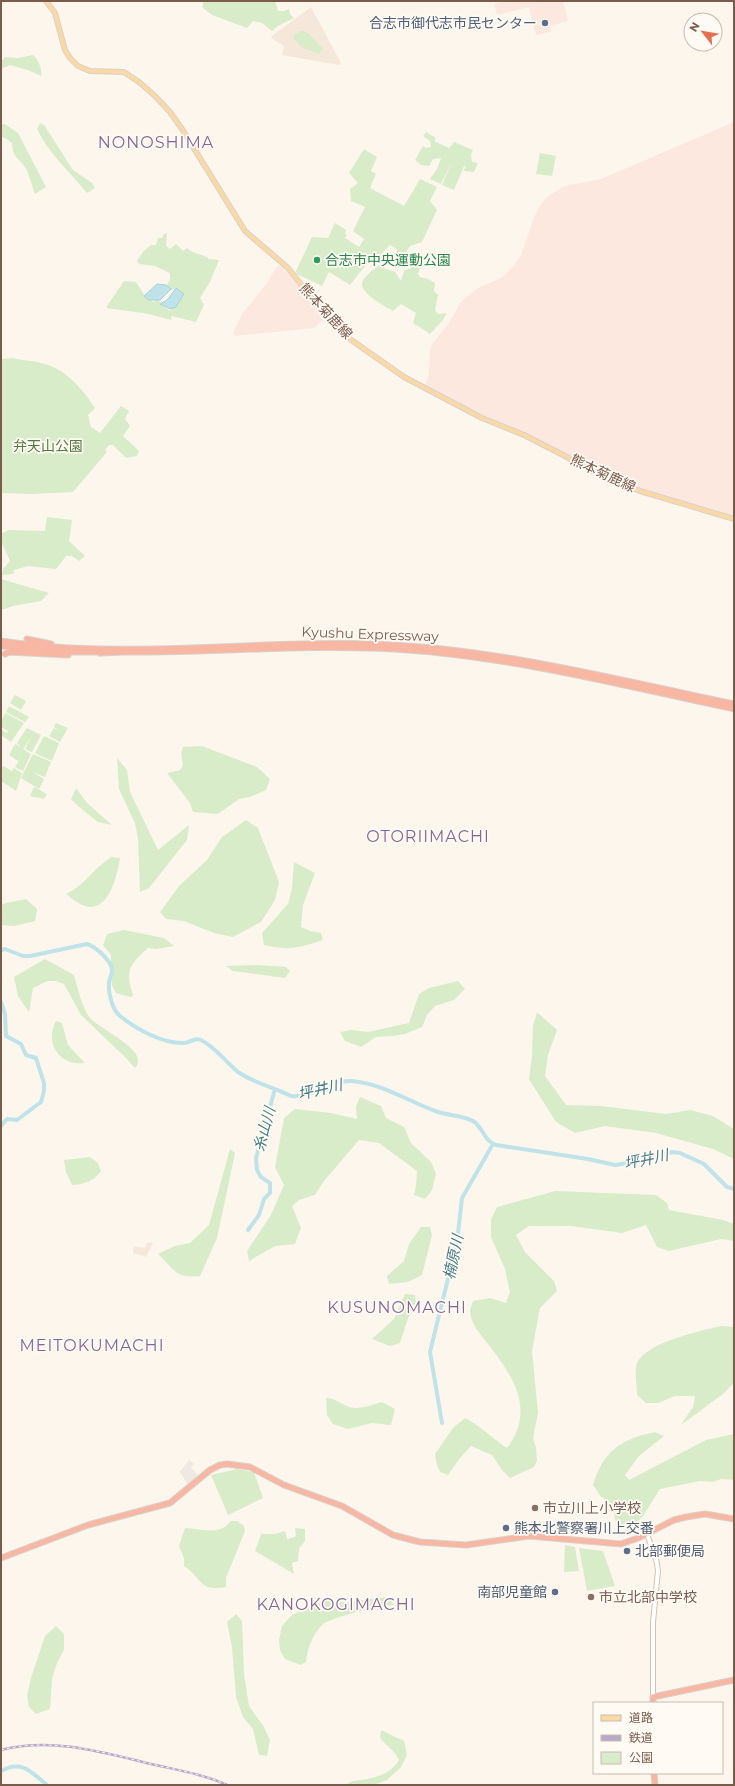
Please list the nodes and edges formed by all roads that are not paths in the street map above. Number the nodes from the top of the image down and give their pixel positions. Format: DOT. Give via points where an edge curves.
graph roads {
  1 [pos="46,1"];
  2 [pos="734,519"];
  3 [pos="27,639"];
  4 [pos="1,641"];
  5 [pos="1,646"];
  6 [pos="102,649"];
  7 [pos="129,652"];
  8 [pos="5,654"];
  9 [pos="734,704"];
  10 [pos="734,709"];
  11 [pos="734,1519"];
  12 [pos="647,1534"];
  13 [pos="1,1558"];
  14 [pos="734,1680"];
  15 [pos="653,1697"];
  16 [pos="653,1702"];
  17 [pos="654,1774"];
  18 [pos="655,1785"];
  1 -- 2 [label="main road, 熊本菊鹿線" via="55,14 65,50 70,58 78,66 90,71 124,72 155,96 182,129 245,231 288,268 347,337 404,377 596,473 640,491"];
  3 -- 6 [label="highway"];
  4 -- 6 [label="highway, Kyushu Expressway"];
  5 -- 7 [label="highway, Kyushu Expressway" via="65,652"];
  6 -- 9 [label="highway, Kyushu Expressway" via="306,643 441,649 527,660"];
  7 -- 8 [label="highway"];
  7 -- 10 [label="highway, Kyushu Expressway" via="325,647 421,651 524,664"];
  11 -- 12 [label="highway" via="698,1514 674,1520"];
  12 -- 13 [label="highway" via="629,1542 616,1544 535,1536 518,1536 466,1545 420,1542 393,1535 342,1506 284,1485 250,1467 227,1464 210,1470 170,1503 88,1525"];
  12 -- 15 [label="main road" via="658,1571 653,1622"];
  14 -- 15 [label="highway"];
  15 -- 16 [label="highway"];
  17 -- 18 [label="highway"];
}
